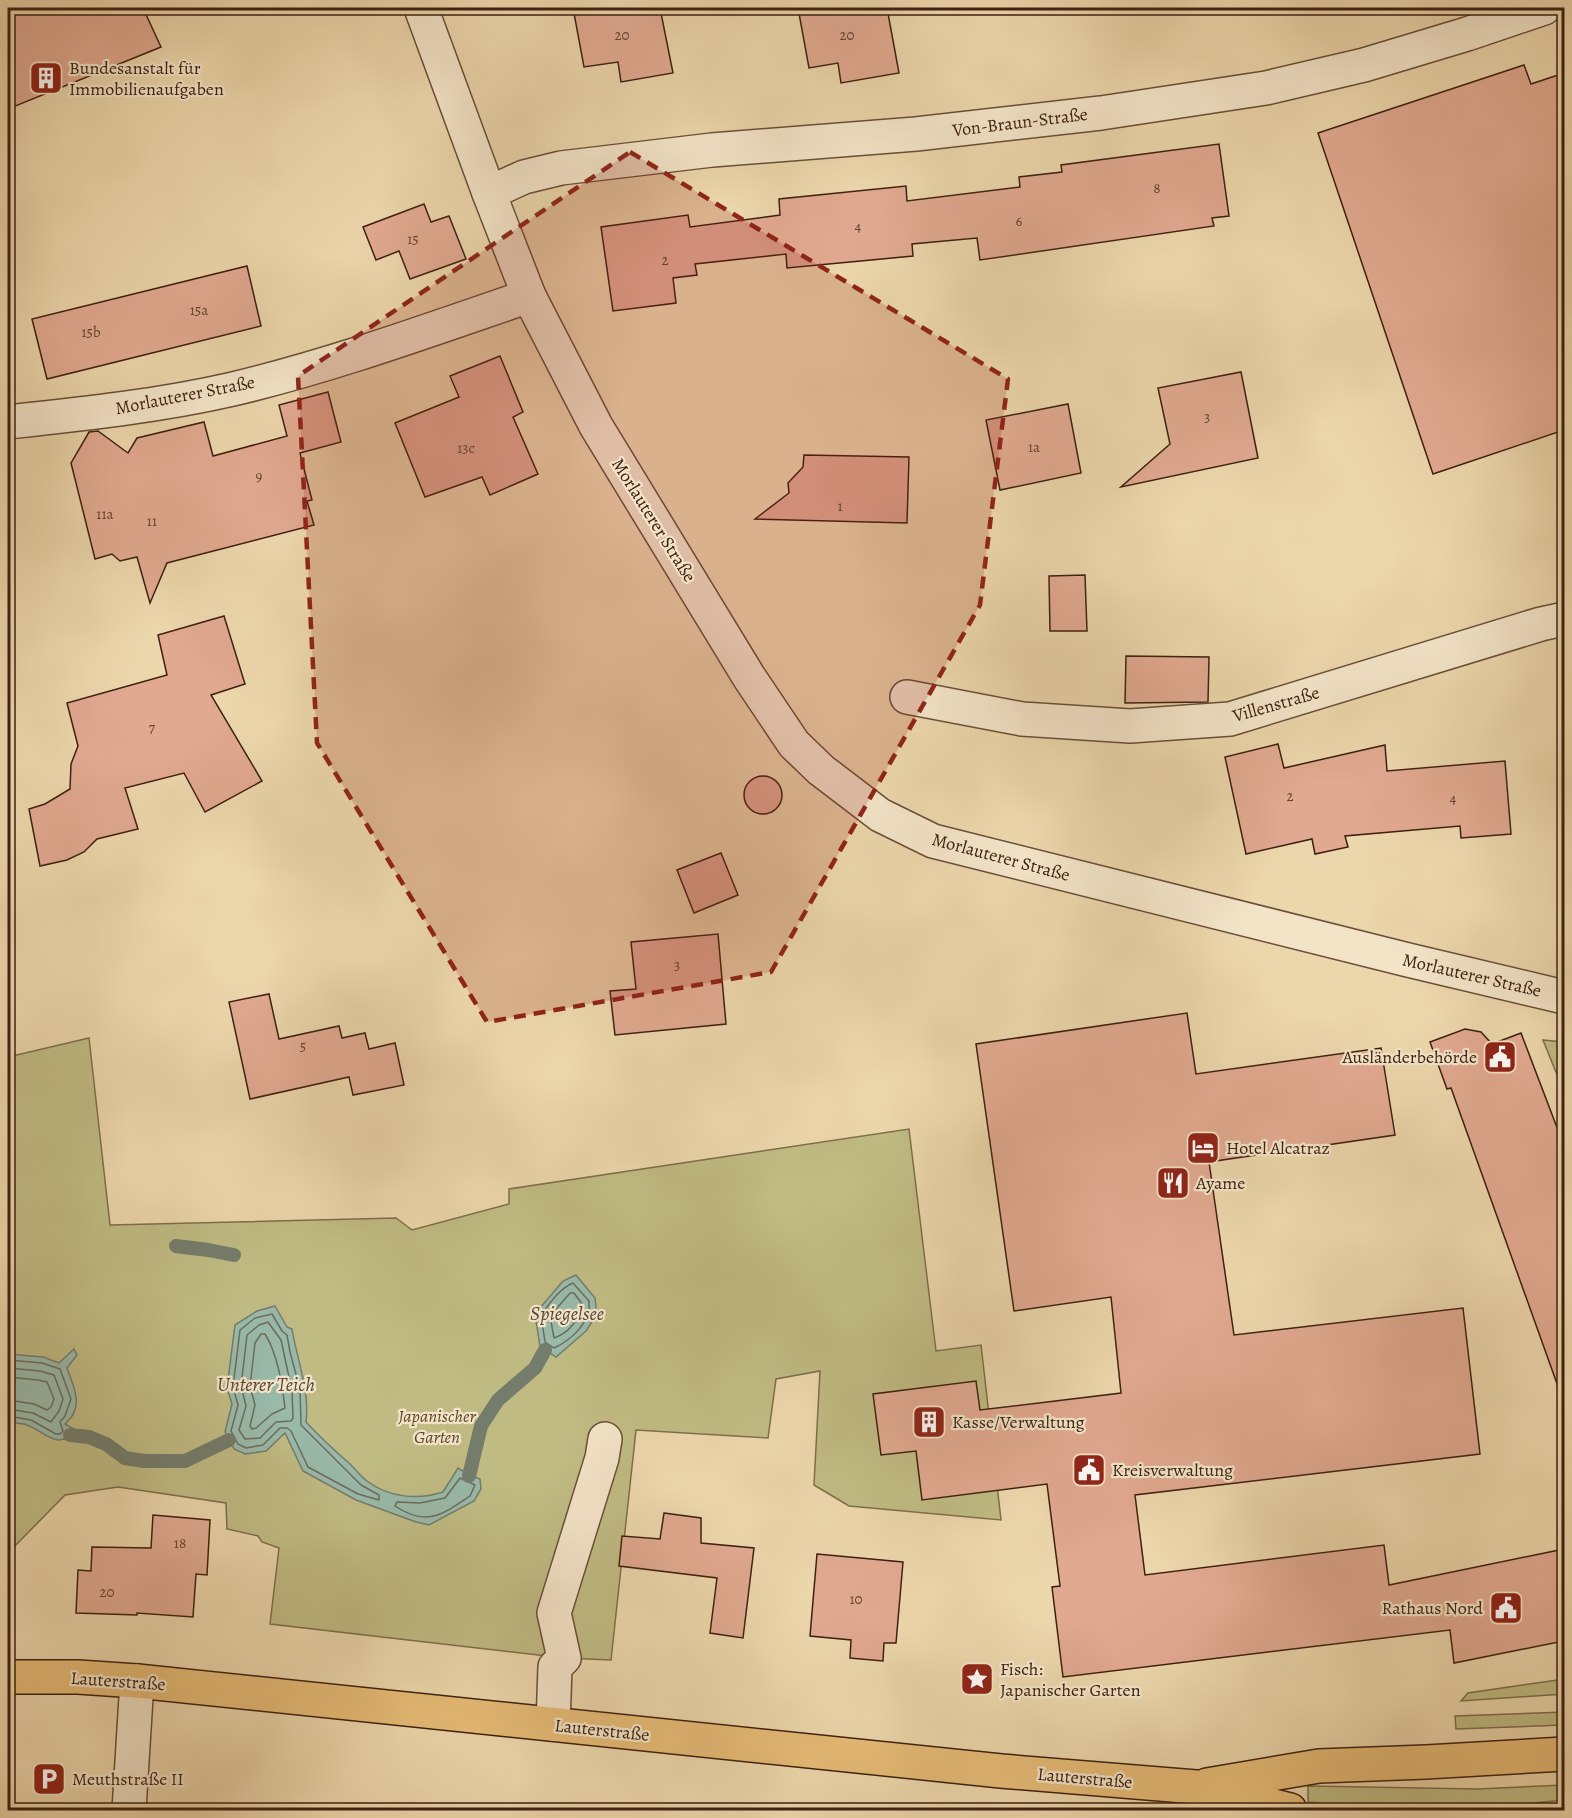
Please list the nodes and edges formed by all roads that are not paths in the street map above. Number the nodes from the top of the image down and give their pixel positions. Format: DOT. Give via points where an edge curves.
graph roads {
  1 [pos="421,8"];
  2 [pos="1544,8"];
  3 [pos="489,193"];
  4 [pos="529,296"];
  5 [pos="8,422"];
  6 [pos="1564,619"];
  7 [pos="907,697"];
  8 [pos="1564,997"];
  9 [pos="605,1439"];
  10 [pos="8,1677"];
  11 [pos="137,1681"];
  12 [pos="553,1724"];
  13 [pos="1564,1754"];
  14 [pos="1196,1799"];
  15 [pos="129,1810"];
  16 [pos="1290,1810"];
  1 -- 3 [label="street, Morlauterer Straße"];
  2 -- 3 [label="street, Von-Braun-Straße" via="1364,65 1266,88 1101,113 916,134 712,150 561,168 524,177"];
  3 -- 4 [label="street, Morlauterer Straße"];
  4 -- 5 [label="street, Morlauterer Straße" via="233,389 113,410"];
  4 -- 8 [label="street, Morlauterer Straße" via="596,426 794,744 880,815 933,841"];
  6 -- 7 [label="street, Villenstraße" via="1230,719 1130,726 1022,719"];
  9 -- 12 [label="street" via="554,1613 564,1658 555,1667"];
  10 -- 11 [label="main road, Lauterstraße"];
  11 -- 12 [label="main road, Lauterstraße"];
  11 -- 15 [label="street"];
  12 -- 14 [label="main road, Lauterstraße" via="1001,1771"];
  13 -- 14 [label="main road, Lauterstraße" via="1318,1766"];
  14 -- 16 [label="main road, Lauterstraße"];
}
